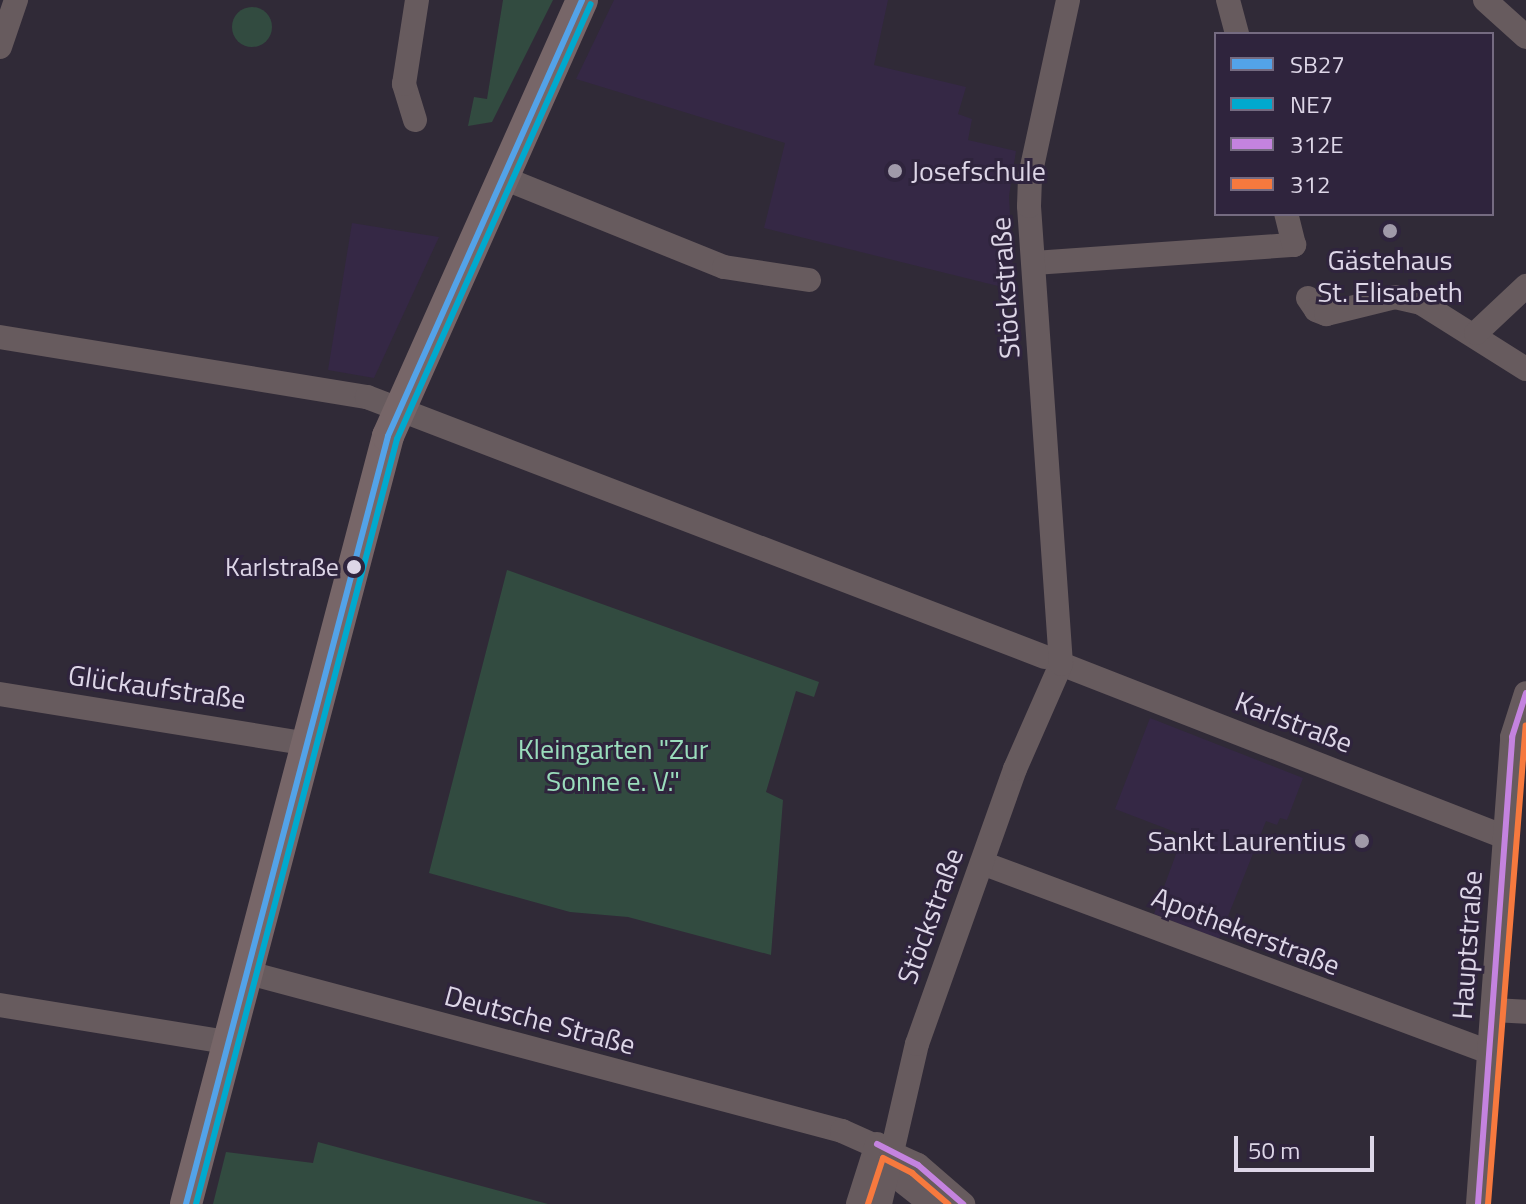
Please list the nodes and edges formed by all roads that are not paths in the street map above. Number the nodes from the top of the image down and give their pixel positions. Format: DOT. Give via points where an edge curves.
graph roads {
  1 [pos="16,0"];
  2 [pos="417,0"];
  3 [pos="582,0"];
  4 [pos="1068,0"];
  5 [pos="1228,0"];
  6 [pos="1485,0"];
  7 [pos="1236,32"];
  8 [pos="1526,37"];
  9 [pos="0,47"];
  10 [pos="415,120"];
  11 [pos="501,177"];
  12 [pos="1287,216"];
  13 [pos="1034,263"];
  14 [pos="809,280"];
  15 [pos="1526,286"];
  16 [pos="1308,298"];
  17 [pos="1476,333"];
  18 [pos="0,337"];
  19 [pos="1526,369"];
  20 [pos="398,407"];
  21 [pos="1053,661"];
  22 [pos="1526,693"];
  23 [pos="0,694"];
  24 [pos="304,743"];
  25 [pos="1505,837"];
  26 [pos="982,863"];
  27 [pos="245,972"];
  28 [pos="0,1005"];
  29 [pos="1493,1010"];
  30 [pos="1526,1012"];
  31 [pos="227,1042"];
  32 [pos="1489,1052"];
  33 [pos="883,1156"];
  34 [pos="186,1204"];
  35 [pos="858,1204"];
  36 [pos="880,1204"];
  37 [pos="931,1204"];
  38 [pos="963,1204"];
  39 [pos="1478,1204"];
  1 -- 9 [label="street"];
  2 -- 10 [label="street" via="404,84"];
  3 -- 11 [label="main road"];
  4 -- 13 [label="street, Stöckstraße" via="1030,176"];
  5 -- 7 [label="street"];
  6 -- 8 [label="street"];
  11 -- 14 [label="street" via="724,267"];
  11 -- 20 [label="main road"];
  12 -- 13 [label="street" via="1294,245"];
  13 -- 21 [label="street, Stöckstraße"];
  15 -- 17 [label="street"];
  16 -- 17 [label="street" via="1326,314 1395,297 1421,303"];
  17 -- 19 [label="street"];
  18 -- 20 [label="street, Karlstraße" via="336,392"];
  20 -- 21 [label="street, Karlstraße"];
  20 -- 24 [label="main road"];
  21 -- 25 [label="street, Karlstraße"];
  21 -- 26 [label="street, Stöckstraße" via="1046,705 1033,725"];
  22 -- 25 [label="street, Hauptstraße" via="1512,737"];
  23 -- 24 [label="street, Glückaufstraße"];
  24 -- 27 [label="main road"];
  25 -- 29 [label="street, Hauptstraße"];
  26 -- 32 [label="street, Apothekerstraße"];
  26 -- 33 [label="street, Stöckstraße"];
  27 -- 31 [label="main road"];
  27 -- 33 [label="street, Deutsche Straße" via="818,1128"];
  28 -- 31 [label="street"];
  29 -- 30 [label="street"];
  29 -- 32 [label="street, Hauptstraße"];
  31 -- 34 [label="main road"];
  32 -- 39 [label="street, Hauptstraße"];
  33 -- 35 [label="street, Stöckstraße"];
  33 -- 36 [label="street, Stöckstraße"];
  33 -- 37 [label="street"];
  33 -- 38 [label="street" via="918,1165"];
}
